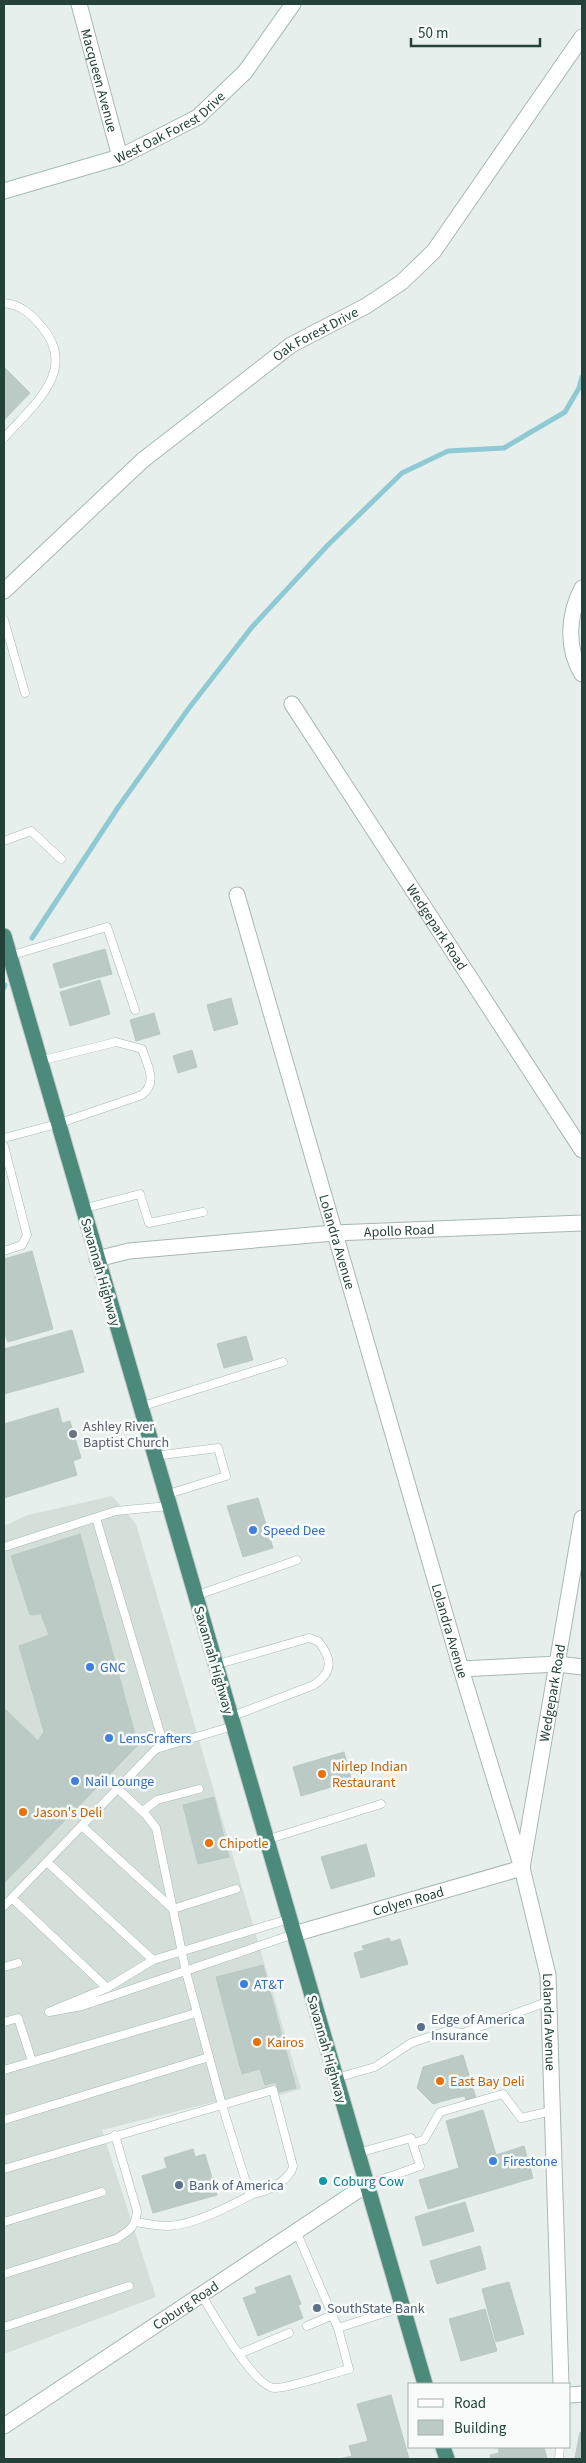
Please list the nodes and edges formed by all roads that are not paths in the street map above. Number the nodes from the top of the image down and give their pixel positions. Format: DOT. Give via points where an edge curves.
graph roads {
  1 [pos="79,4"];
  2 [pos="293,4"];
  3 [pos="582,37"];
  4 [pos="120,157"];
  5 [pos="4,191"];
  6 [pos="4,302"];
  7 [pos="4,438"];
  8 [pos="582,588"];
  9 [pos="4,590"];
  10 [pos="4,620"];
  11 [pos="582,674"];
  12 [pos="25,693"];
  13 [pos="292,704"];
  14 [pos="4,841"];
  15 [pos="61,859"];
  16 [pos="237,895"];
  17 [pos="6,946"];
  18 [pos="135,1010"];
  19 [pos="39,1062"];
  20 [pos="57,1124"];
  21 [pos="4,1138"];
  22 [pos="4,1146"];
  23 [pos="582,1150"];
  24 [pos="82,1209"];
  25 [pos="203,1212"];
  26 [pos="582,1223"];
  27 [pos="334,1233"];
  28 [pos="4,1251"];
  29 [pos="98,1259"];
  30 [pos="283,1362"];
  31 [pos="140,1407"];
  32 [pos="154,1456"];
  33 [pos="167,1500"];
  34 [pos="96,1518"];
  35 [pos="582,1518"];
  36 [pos="4,1547"];
  37 [pos="298,1560"];
  38 [pos="195,1596"];
  39 [pos="558,1664"];
  40 [pos="215,1665"];
  41 [pos="582,1667"];
  42 [pos="461,1669"];
  43 [pos="231,1721"];
  44 [pos="164,1746"];
  45 [pos="117,1788"];
  46 [pos="199,1789"];
  47 [pos="380,1804"];
  48 [pos="142,1811"];
  49 [pos="82,1826"];
  50 [pos="266,1840"];
  51 [pos="47,1862"];
  52 [pos="522,1868"];
  53 [pos="236,1889"];
  54 [pos="12,1898"];
  55 [pos="4,1906"];
  56 [pos="173,1909"];
  57 [pos="289,1919"];
  58 [pos="294,1934"];
  59 [pos="181,1952"];
  60 [pos="154,1960"];
  61 [pos="18,1963"];
  62 [pos="4,1968"];
  63 [pos="186,1972"];
  64 [pos="107,1988"];
  65 [pos="549,2002"];
  66 [pos="196,2013"];
  67 [pos="4,2022"];
  68 [pos="208,2057"];
  69 [pos="32,2061"];
  70 [pos="4,2070"];
  71 [pos="336,2078"];
  72 [pos="222,2105"];
  73 [pos="552,2111"];
  74 [pos="4,2120"];
  75 [pos="115,2135"];
  76 [pos="413,2143"];
  77 [pos="358,2153"];
  78 [pos="4,2169"];
  79 [pos="366,2184"];
  80 [pos="102,2192"];
  81 [pos="253,2194"];
  82 [pos="4,2222"];
  83 [pos="136,2222"];
  84 [pos="296,2231"];
  85 [pos="4,2274"];
  86 [pos="129,2286"];
  87 [pos="201,2294"];
  88 [pos="403,2307"];
  89 [pos="333,2315"];
  90 [pos="307,2326"];
  91 [pos="4,2327"];
  92 [pos="338,2328"];
  93 [pos="289,2333"];
  94 [pos="239,2354"];
  95 [pos="425,2383"];
  96 [pos="561,2383"];
  97 [pos="4,2426"];
  1 -- 4 [label="street, Macqueen Avenue"];
  2 -- 4 [label="street, West Oak Forest Drive" via="245,72 198,117"];
  3 -- 9 [label="street, Oak Forest Drive" via="434,251 402,282 366,306 284,351 143,460"];
  4 -- 5 [label="street, West Oak Forest Drive"];
  6 -- 7 [label="lane" via="18,305 43,328 56,354 57,365 48,388"];
  8 -- 11 [label="street" via="570,623 574,662"];
  10 -- 12 [label="lane"];
  13 -- 23 [label="street, Wedgepark Road"];
  14 -- 15 [label="lane" via="31,831"];
  16 -- 27 [label="street, Lolandra Avenue"];
  17 -- 18 [label="lane" via="107,927"];
  17 -- 19 [label="highway, Savannah Highway"];
  19 -- 20 [label="highway, Savannah Highway"];
  19 -- 20 [label="lane" via="122,1042 142,1049 152,1079 150,1089 142,1095"];
  20 -- 21 [label="lane"];
  20 -- 24 [label="highway, Savannah Highway"];
  22 -- 28 [label="lane" via="26,1240 22,1245"];
  24 -- 25 [label="lane" via="140,1194 149,1223"];
  24 -- 29 [label="highway, Savannah Highway"];
  26 -- 27 [label="street, Apollo Road"];
  27 -- 29 [label="street, Apollo Road" via="129,1251"];
  27 -- 42 [label="street, Lolandra Avenue"];
  29 -- 31 [label="highway, Savannah Highway"];
  30 -- 31 [label="lane"];
  31 -- 32 [label="highway, Savannah Highway"];
  32 -- 33 [label="highway, Savannah Highway"];
  32 -- 33 [label="lane" via="218,1448 226,1476"];
  33 -- 34 [label="lane"];
  33 -- 38 [label="highway, Savannah Highway"];
  34 -- 36 [label="lane"];
  34 -- 44 [label="lane"];
  35 -- 39 [label="street, Wedgepark Road"];
  37 -- 38 [label="lane"];
  38 -- 40 [label="highway, Savannah Highway"];
  39 -- 41 [label="street"];
  39 -- 42 [label="street"];
  39 -- 52 [label="street, Wedgepark Road"];
  40 -- 43 [label="highway, Savannah Highway"];
  40 -- 43 [label="lane" via="309,1638 318,1641 327,1656 329,1667 325,1678"];
  42 -- 52 [label="street, Lolandra Avenue"];
  43 -- 44 [label="lane"];
  43 -- 50 [label="highway, Savannah Highway"];
  44 -- 45 [label="lane" via="156,1749"];
  45 -- 48 [label="lane"];
  45 -- 49 [label="lane"];
  46 -- 48 [label="lane" via="157,1800"];
  47 -- 50 [label="lane"];
  48 -- 56 [label="lane" via="156,1828"];
  49 -- 51 [label="lane"];
  49 -- 56 [label="lane"];
  50 -- 57 [label="highway, Savannah Highway"];
  51 -- 54 [label="lane"];
  51 -- 60 [label="lane"];
  52 -- 58 [label="street, Colyen Road"];
  52 -- 65 [label="street, Lolandra Avenue" via="548,1975"];
  53 -- 56 [label="lane"];
  54 -- 55 [label="lane"];
  54 -- 64 [label="lane"];
  56 -- 59 [label="lane"];
  57 -- 58 [label="highway, Savannah Highway"];
  57 -- 59 [label="lane"];
  58 -- 63 [label="lane"];
  58 -- 71 [label="highway, Savannah Highway"];
  59 -- 60 [label="lane"];
  59 -- 63 [label="lane"];
  60 -- 64 [label="lane"];
  61 -- 62 [label="lane"];
  63 -- 64 [label="lane" via="82,2006 49,2012"];
  63 -- 66 [label="lane"];
  65 -- 71 [label="lane" via="463,2033 447,2032 411,2043 375,2066"];
  65 -- 73 [label="street, Lolandra Avenue"];
  66 -- 68 [label="lane"];
  66 -- 69 [label="lane"];
  67 -- 69 [label="lane" via="18,2018"];
  68 -- 72 [label="lane"];
  68 -- 74 [label="lane"];
  69 -- 70 [label="lane"];
  71 -- 77 [label="highway, Savannah Highway"];
  72 -- 75 [label="lane"];
  72 -- 81 [label="lane" via="248,2192"];
  72 -- 81 [label="lane" via="273,2090 293,2171 266,2190"];
  73 -- 76 [label="lane" via="521,2118 503,2094 440,2112 424,2140"];
  73 -- 96 [label="street, Lolandra Avenue"];
  75 -- 78 [label="lane"];
  75 -- 83 [label="lane" via="137,2211"];
  76 -- 77 [label="lane" via="411,2138"];
  76 -- 79 [label="lane" via="420,2166"];
  77 -- 79 [label="highway, Savannah Highway"];
  79 -- 84 [label="street, Coburg Road"];
  79 -- 88 [label="highway, Savannah Highway"];
  80 -- 82 [label="lane"];
  81 -- 83 [label="lane" via="229,2207 180,2224 167,2226"];
  83 -- 85 [label="lane" via="131,2230 116,2239"];
  84 -- 87 [label="street, Coburg Road"];
  84 -- 89 [label="lane"];
  86 -- 91 [label="lane"];
  87 -- 94 [label="lane"];
  87 -- 97 [label="street, Coburg Road"];
  88 -- 92 [label="lane"];
  88 -- 95 [label="highway, Savannah Highway"];
  89 -- 90 [label="lane"];
  89 -- 92 [label="lane"];
  92 -- 94 [label="lane" via="349,2368 274,2388 255,2375"];
  93 -- 94 [label="lane"];
}
